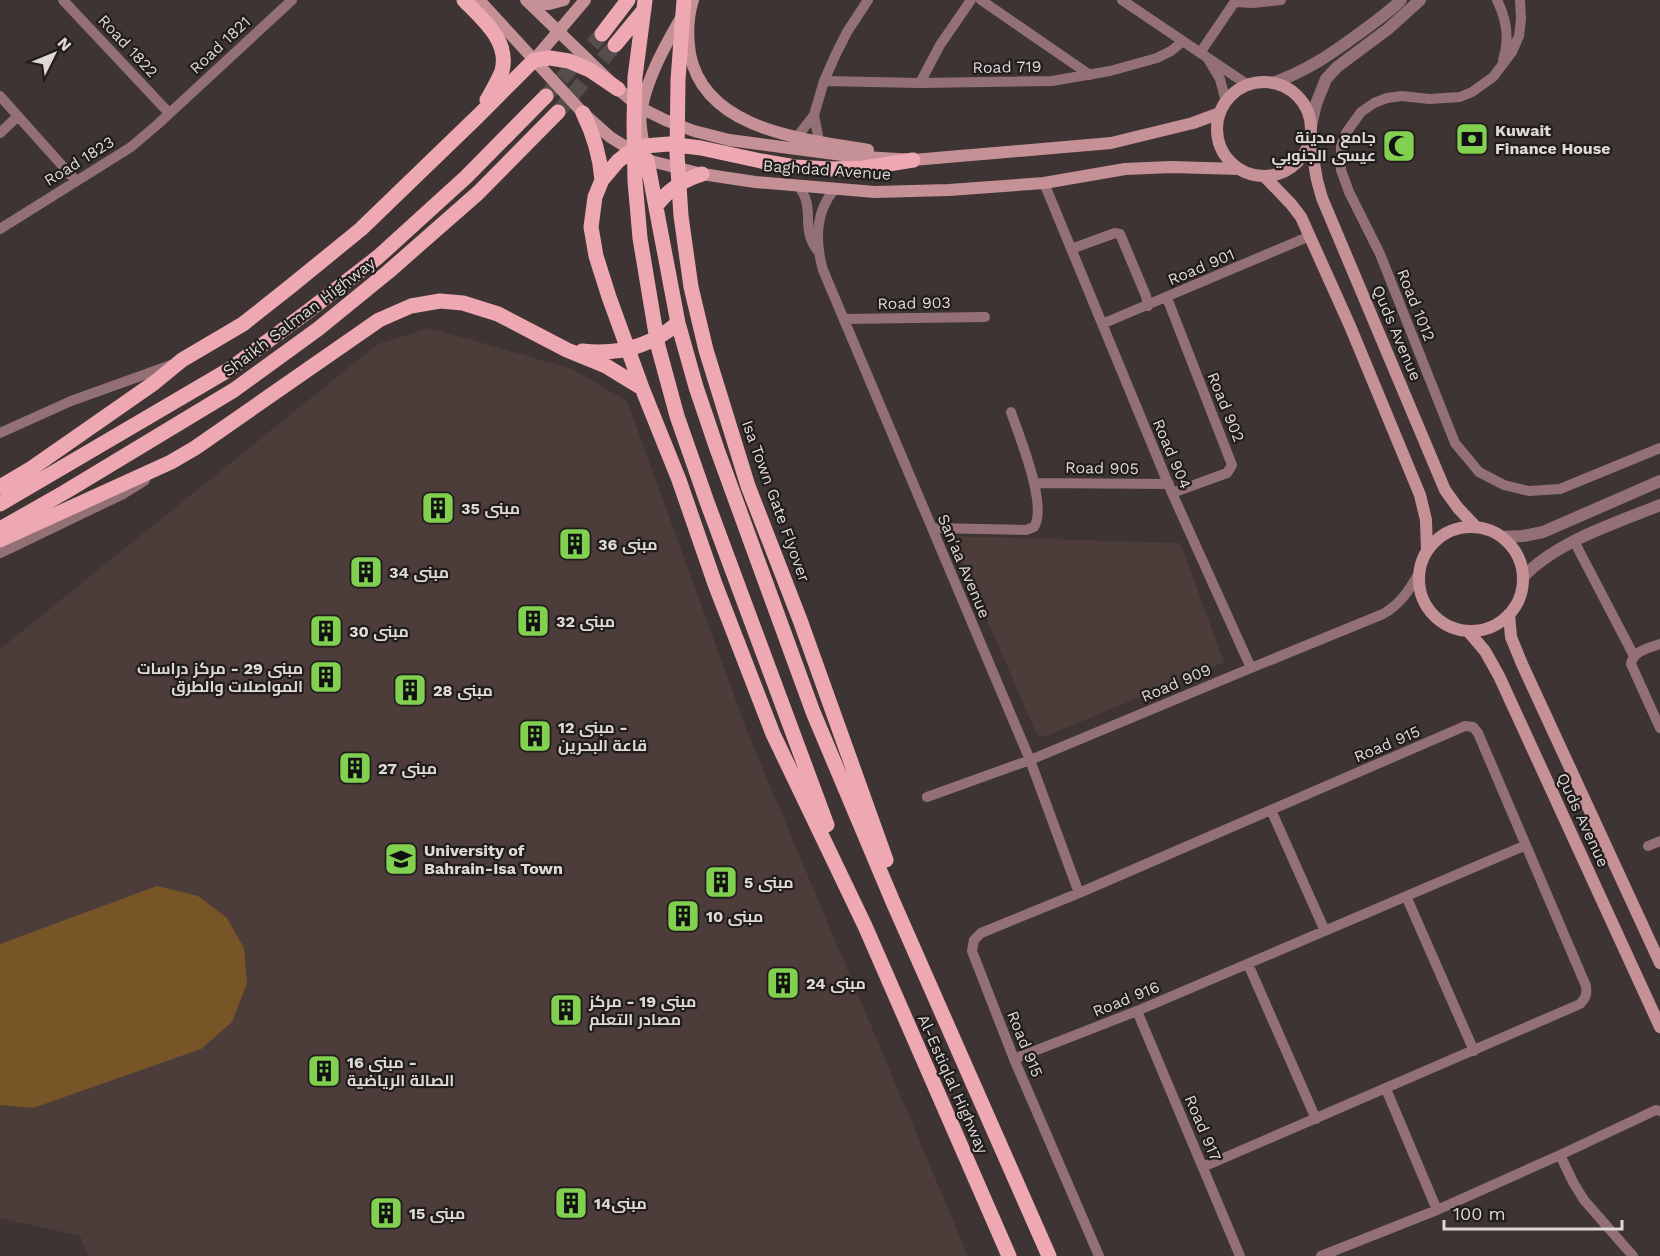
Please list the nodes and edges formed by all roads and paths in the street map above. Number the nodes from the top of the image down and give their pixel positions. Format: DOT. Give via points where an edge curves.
graph roads {
  1 [pos="63,0"];
  2 [pos="292,0"];
  3 [pos="464,0"];
  4 [pos="478,0"];
  5 [pos="564,0"];
  6 [pos="585,0"];
  7 [pos="628,0"];
  8 [pos="645,0"];
  9 [pos="652,0"];
  10 [pos="684,0"];
  11 [pos="692,0"];
  12 [pos="868,0"];
  13 [pos="971,0"];
  14 [pos="981,0"];
  15 [pos="1281,0"];
  16 [pos="1401,0"];
  17 [pos="1422,0"];
  18 [pos="1498,0"];
  19 [pos="1518,0"];
  20 [pos="1236,1"];
  21 [pos="528,2"];
  22 [pos="1129,2"];
  23 [pos="558,31"];
  24 [pos="602,34"];
  25 [pos="1183,42"];
  26 [pos="615,45"];
  27 [pos="543,54"];
  28 [pos="1204,56"];
  29 [pos="1501,66"];
  30 [pos="1090,75"];
  31 [pos="825,81"];
  32 [pos="920,83"];
  33 [pos="1273,83"];
  34 [pos="1248,85"];
  35 [pos="618,89"];
  36 [pos="0,96"];
  37 [pos="546,96"];
  38 [pos="641,108"];
  39 [pos="1223,108"];
  40 [pos="558,112"];
  41 [pos="170,113"];
  42 [pos="583,113"];
  43 [pos="814,115"];
  44 [pos="18,116"];
  45 [pos="478,116"];
  46 [pos="1311,126"];
  47 [pos="0,133"];
  48 [pos="796,137"];
  49 [pos="1310,140"];
  50 [pos="819,141"];
  51 [pos="640,153"];
  52 [pos="913,160"];
  53 [pos="1240,169"];
  54 [pos="702,174"];
  55 [pos="1264,176"];
  56 [pos="602,180"];
  57 [pos="76,181"];
  58 [pos="1044,183"];
  59 [pos="798,186"];
  60 [pos="835,189"];
  61 [pos="656,206"];
  62 [pos="0,229"];
  63 [pos="1310,236"];
  64 [pos="1071,249"];
  65 [pos="818,251"];
  66 [pos="1167,298"];
  67 [pos="1148,306"];
  68 [pos="985,317"];
  69 [pos="844,319"];
  70 [pos="678,324"];
  71 [pos="1102,324"];
  72 [pos="567,350"];
  73 [pos="628,350"];
  74 [pos="182,360"];
  75 [pos="642,387"];
  76 [pos="1011,412"];
  77 [pos="0,433"];
  78 [pos="1660,448"];
  79 [pos="171,462"];
  80 [pos="1660,481"];
  81 [pos="1035,483"];
  82 [pos="0,487"];
  83 [pos="1170,489"];
  84 [pos="0,504"];
  85 [pos="1660,505"];
  86 [pos="1476,527"];
  87 [pos="932,528"];
  88 [pos="0,529"];
  89 [pos="1502,537"];
  90 [pos="0,540"];
  91 [pos="1575,541"];
  92 [pos="1426,551"];
  93 [pos="0,552"];
  94 [pos="1419,573"];
  95 [pos="1523,577"];
  96 [pos="1509,614"];
  97 [pos="1468,631"];
  98 [pos="1660,644"];
  99 [pos="1634,656"];
  100 [pos="1251,668"];
  101 [pos="1660,728"];
  102 [pos="1030,760"];
  103 [pos="927,797"];
  104 [pos="1271,810"];
  105 [pos="1660,842"];
  106 [pos="1526,845"];
  107 [pos="1648,846"];
  108 [pos="1079,893"];
  109 [pos="1406,896"];
  110 [pos="865,926"];
  111 [pos="1325,931"];
  112 [pos="1660,963"];
  113 [pos="1248,964"];
  114 [pos="935,996"];
  115 [pos="1137,1011"];
  116 [pos="1660,1027"];
  117 [pos="1474,1051"];
  118 [pos="1014,1059"];
  119 [pos="1386,1089"];
  120 [pos="1659,1108"];
  121 [pos="1316,1119"];
  122 [pos="1560,1155"];
  123 [pos="1203,1167"];
  124 [pos="1437,1210"];
  125 [pos="1009,1256"];
  126 [pos="1049,1256"];
  127 [pos="1099,1256"];
  128 [pos="1240,1256"];
  129 [pos="1321,1256"];
  130 [pos="1633,1256"];
  1 -- 41 [label="street, Road 1822"];
  2 -- 41 [label="street, Road 1821"];
  3 -- 45 [label="main road" via="496,36 503,51 502,69"];
  4 -- 27 [label="main road"];
  5 -- 21 [label="main road" via="549,4"];
  6 -- 23 [label="main road"];
  7 -- 24 [label="main road"];
  8 -- 110 [label="main road" via="635,77 635,181 658,346 677,416 758,644"];
  9 -- 26 [label="main road"];
  10 -- 114 [label="main road, Isa Town Gate Flyover" via="677,154 691,287 706,350 748,486"];
  11 -- 38 [label="main road" via="656,65"];
  11 -- 48 [label="main road" via="687,38 692,64 706,90 732,114"];
  12 -- 31 [label="street"];
  13 -- 32 [label="street"];
  14 -- 30 [label="street"];
  15 -- 20 [label="street"];
  16 -- 33 [label="street" via="1330,55"];
  17 -- 46 [label="street" via="1326,79"];
  18 -- 19 [label="street"];
  18 -- 29 [label="street" via="1507,39"];
  19 -- 29 [label="street, Road 1012" via="1519,36"];
  20 -- 28 [label="street"];
  21 -- 23 [label="main road, Baghdad Avenue"];
  22 -- 25 [label="street"];
  23 -- 27 [label="main road"];
  23 -- 35 [label="main road, Baghdad Avenue"];
  25 -- 28 [label="street"];
  25 -- 30 [label="street, Road 719" via="1157,58"];
  27 -- 35 [label="main road" via="579,65"];
  27 -- 42 [label="main road, Baghdad Avenue" via="554,82"];
  27 -- 45 [label="main road"];
  28 -- 34 [label="street"];
  28 -- 39 [label="street" via="1220,79"];
  29 -- 78 [label="street, Road 1012" via="1483,86 1460,97 1387,98 1361,112 1341,146 1341,170 1349,192 1380,254 1455,443 1479,472 1504,485 1529,491 1560,489"];
  30 -- 32 [label="street, Road 719" via="1052,81"];
  31 -- 32 [label="street, Road 719"];
  31 -- 43 [label="street"];
  33 -- 34 [label="main road"];
  33 -- 46 [label="main road" via="1295,93 1309,114"];
  34 -- 39 [label="main road" via="1232,95"];
  35 -- 38 [label="main road, Baghdad Avenue"];
  36 -- 44 [label="street"];
  37 -- 84 [label="main road, Shaikh Salman Highway" via="466,177 378,257 307,312 230,369"];
  38 -- 51 [label="main road"];
  38 -- 52 [label="main road, Baghdad Avenue" via="694,131 729,140"];
  39 -- 52 [label="main road, Baghdad Avenue" via="1193,123 1111,143"];
  39 -- 53 [label="main road" via="1218,129 1220,145"];
  40 -- 88 [label="main road, Shaikh Salman Highway" via="478,193 318,329 234,390"];
  41 -- 57 [label="street, Road 1823" via="131,147"];
  42 -- 51 [label="main road, Baghdad Avenue" via="610,137"];
  42 -- 56 [label="main road" via="597,147"];
  43 -- 48 [label="street"];
  43 -- 50 [label="street"];
  44 -- 47 [label="street"];
  44 -- 57 [label="street"];
  45 -- 74 [label="main road" via="361,229 243,324"];
  46 -- 49 [label="main road"];
  48 -- 50 [label="main road"];
  49 -- 55 [label="main road" via="1293,166"];
  49 -- 86 [label="main road, Quds Avenue" via="1322,198 1445,490"];
  50 -- 52 [label="main road"];
  51 -- 52 [label="main road" via="669,144 783,165 829,169"];
  51 -- 54 [label="main road, Baghdad Avenue"];
  51 -- 56 [label="main road" via="618,161"];
  51 -- 61 [label="main road"];
  53 -- 55 [label="main road"];
  53 -- 58 [label="main road, Baghdad Avenue" via="1125,169"];
  54 -- 59 [label="main road, Baghdad Avenue"];
  54 -- 61 [label="main road" via="681,182"];
  55 -- 63 [label="main road" via="1301,217"];
  56 -- 73 [label="main road" via="591,226"];
  57 -- 62 [label="street, Road 1823"];
  58 -- 60 [label="main road, Baghdad Avenue" via="949,190"];
  58 -- 64 [label="street, Road 904"];
  59 -- 60 [label="main road, Baghdad Avenue"];
  59 -- 65 [label="street, San'aa Avenue" via="805,195 809,235"];
  60 -- 65 [label="street, San'aa Avenue" via="821,212"];
  61 -- 70 [label="main road"];
  63 -- 66 [label="street, Road 901"];
  63 -- 92 [label="main road" via="1420,495 1426,520"];
  64 -- 67 [label="street" via="1120,234"];
  64 -- 71 [label="street, Road 904"];
  65 -- 69 [label="street, San'aa Avenue"];
  66 -- 67 [label="street, Road 901"];
  66 -- 83 [label="street, Road 902" via="1232,465 1227,473"];
  67 -- 71 [label="street, Road 901"];
  68 -- 69 [label="street, Road 903"];
  69 -- 87 [label="street, San'aa Avenue"];
  70 -- 73 [label="main road" via="655,340"];
  70 -- 114 [label="main road" via="717,449 813,712"];
  71 -- 83 [label="street, Road 904"];
  72 -- 73 [label="main road"];
  72 -- 75 [label="main road"];
  72 -- 79 [label="main road" via="498,315 463,303 440,301 411,306 379,320"];
  73 -- 75 [label="main road"];
  74 -- 77 [label="street" via="71,401"];
  74 -- 82 [label="main road"];
  75 -- 110 [label="main road" via="773,734"];
  76 -- 81 [label="street"];
  79 -- 90 [label="main road"];
  79 -- 93 [label="street" via="123,494"];
  80 -- 89 [label="street" via="1543,532"];
  81 -- 83 [label="street, Road 905"];
  81 -- 87 [label="street" via="1038,518 1031,529"];
  83 -- 100 [label="street, Road 904"];
  85 -- 91 [label="street"];
  86 -- 89 [label="main road"];
  86 -- 92 [label="main road" via="1453,530"];
  87 -- 102 [label="street, San'aa Avenue"];
  89 -- 95 [label="main road" via="1517,555"];
  91 -- 95 [label="street" via="1547,555"];
  91 -- 99 [label="street"];
  92 -- 94 [label="main road"];
  94 -- 97 [label="main road" via="1419,587 1431,612 1441,622"];
  94 -- 100 [label="street, Road 909" via="1403,599 1389,611"];
  95 -- 96 [label="main road" via="1520,597"];
  96 -- 97 [label="main road" via="1490,627"];
  96 -- 112 [label="main road, Quds Avenue" via="1511,637 1522,664"];
  97 -- 116 [label="main road, Quds Avenue" via="1499,676"];
  98 -- 99 [label="street"];
  99 -- 101 [label="street" via="1632,667"];
  100 -- 102 [label="street, Road 909"];
  102 -- 103 [label="street, Road 909"];
  102 -- 108 [label="street, San'aa Avenue"];
  104 -- 106 [label="street, Road 915" via="1469,726 1478,733"];
  104 -- 108 [label="street, Road 915"];
  104 -- 111 [label="street"];
  105 -- 107 [label="street"];
  106 -- 109 [label="street, Road 916"];
  106 -- 117 [label="street, Road 915" via="1587,993 1580,1004"];
  108 -- 118 [label="street, Road 915" via="981,933 974,940 972,951"];
  109 -- 111 [label="street, Road 916"];
  109 -- 117 [label="street"];
  110 -- 125 [label="main road, Al-Estiqlal Highway"];
  111 -- 113 [label="street, Road 916"];
  113 -- 115 [label="street, Road 916"];
  113 -- 121 [label="street"];
  114 -- 126 [label="main road, Al-Estiqlal Highway"];
  115 -- 118 [label="street, Road 916"];
  115 -- 123 [label="street, Road 917"];
  117 -- 119 [label="street, Road 915"];
  118 -- 127 [label="street, Road 915"];
  119 -- 121 [label="street, Road 915"];
  119 -- 124 [label="street"];
  120 -- 122 [label="street"];
  121 -- 123 [label="street, Road 915"];
  122 -- 124 [label="street"];
  122 -- 130 [label="street" via="1584,1200"];
  123 -- 128 [label="street, Road 917"];
  124 -- 129 [label="street"];
}
